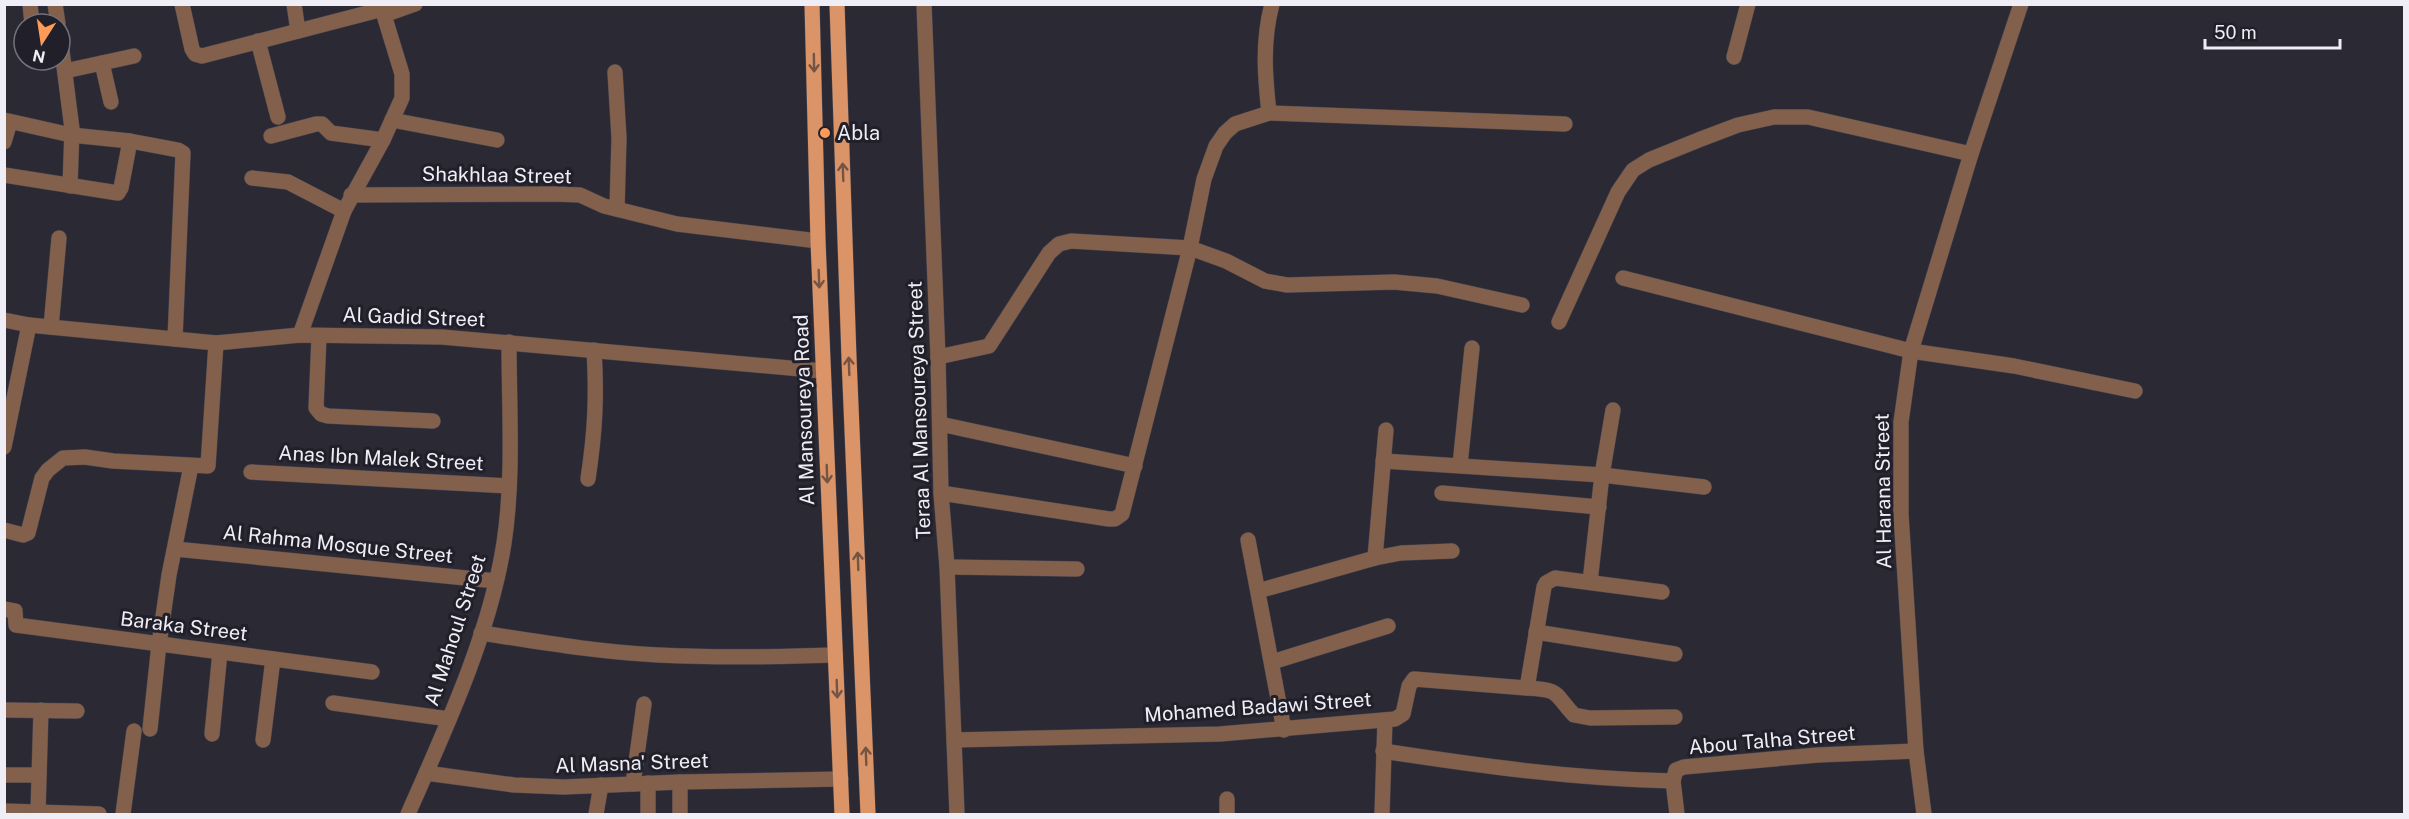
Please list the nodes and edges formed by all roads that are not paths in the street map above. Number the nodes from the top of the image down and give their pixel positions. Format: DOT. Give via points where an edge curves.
graph roads {
  1 [pos="182,4"];
  2 [pos="294,4"];
  3 [pos="415,4"];
  4 [pos="812,4"];
  5 [pos="837,4"];
  6 [pos="924,4"];
  7 [pos="1272,4"];
  8 [pos="1748,4"];
  9 [pos="2021,4"];
  10 [pos="380,10"];
  11 [pos="298,31"];
  12 [pos="258,41"];
  13 [pos="134,56"];
  14 [pos="1734,57"];
  15 [pos="102,63"];
  16 [pos="72,69"];
  17 [pos="65,72"];
  18 [pos="615,72"];
  19 [pos="111,102"];
  20 [pos="1269,113"];
  21 [pos="278,117"];
  22 [pos="392,120"];
  23 [pos="7,121"];
  24 [pos="1565,124"];
  25 [pos="71,135"];
  26 [pos="272,136"];
  27 [pos="382,140"];
  28 [pos="497,140"];
  29 [pos="130,141"];
  30 [pos="4,142"];
  31 [pos="1971,154"];
  32 [pos="4,174"];
  33 [pos="252,178"];
  34 [pos="70,186"];
  35 [pos="351,195"];
  36 [pos="617,210"];
  37 [pos="344,211"];
  38 [pos="59,238"];
  39 [pos="818,241"];
  40 [pos="1191,248"];
  41 [pos="1623,278"];
  42 [pos="1522,305"];
  43 [pos="4,320"];
  44 [pos="1558,322"];
  45 [pos="29,325"];
  46 [pos="51,327"];
  47 [pos="300,335"];
  48 [pos="319,336"];
  49 [pos="175,339"];
  50 [pos="510,342"];
  51 [pos="216,343"];
  52 [pos="1472,348"];
  53 [pos="594,350"];
  54 [pos="1911,351"];
  55 [pos="938,357"];
  56 [pos="823,371"];
  57 [pos="2135,391"];
  58 [pos="1612,410"];
  59 [pos="433,421"];
  60 [pos="940,424"];
  61 [pos="1386,430"];
  62 [pos="4,447"];
  63 [pos="1383,461"];
  64 [pos="1460,465"];
  65 [pos="192,466"];
  66 [pos="1135,466"];
  67 [pos="251,472"];
  68 [pos="1602,475"];
  69 [pos="588,479"];
  70 [pos="509,486"];
  71 [pos="1704,487"];
  72 [pos="1442,492"];
  73 [pos="941,493"];
  74 [pos="1599,507"];
  75 [pos="4,530"];
  76 [pos="1248,540"];
  77 [pos="175,549"];
  78 [pos="1452,551"];
  79 [pos="1375,558"];
  80 [pos="946,567"];
  81 [pos="1077,569"];
  82 [pos="496,581"];
  83 [pos="1590,582"];
  84 [pos="1258,591"];
  85 [pos="1662,592"];
  86 [pos="4,609"];
  87 [pos="1388,626"];
  88 [pos="1536,632"];
  89 [pos="481,633"];
  90 [pos="159,644"];
  91 [pos="220,652"];
  92 [pos="1675,654"];
  93 [pos="836,655"];
  94 [pos="273,659"];
  95 [pos="1272,662"];
  96 [pos="372,672"];
  97 [pos="1527,688"];
  98 [pos="333,703"];
  99 [pos="644,704"];
  100 [pos="4,710"];
  101 [pos="41,711"];
  102 [pos="77,711"];
  103 [pos="1675,717"];
  104 [pos="449,719"];
  105 [pos="1385,720"];
  106 [pos="150,729"];
  107 [pos="1284,730"];
  108 [pos="134,731"];
  109 [pos="212,734"];
  110 [pos="263,740"];
  111 [pos="954,740"];
  112 [pos="1383,751"];
  113 [pos="1916,751"];
  114 [pos="426,773"];
  115 [pos="4,775"];
  116 [pos="39,775"];
  117 [pos="841,779"];
  118 [pos="1673,781"];
  119 [pos="680,782"];
  120 [pos="640,783"];
  121 [pos="601,785"];
  122 [pos="4,811"];
  123 [pos="38,812"];
  124 [pos="99,814"];
  125 [pos="123,814"];
  126 [pos="408,814"];
  127 [pos="596,814"];
  128 [pos="648,814"];
  129 [pos="680,814"];
  130 [pos="842,814"];
  131 [pos="868,814"];
  132 [pos="957,814"];
  133 [pos="1382,814"];
  134 [pos="1677,814"];
  135 [pos="1924,814"];
  1 -- 12 [label="street" via="195,54 202,56"];
  2 -- 11 [label="street"];
  3 -- 10 [label="street"];
  4 -- 39 [label="main road, Al Mansoureya Road, one-way"];
  131 -- 5 [label="main road, one-way"];
  6 -- 55 [label="street, Teraa Al Mansoureya Street"];
  7 -- 20 [label="street" via="1264,48"];
  8 -- 14 [label="street"];
  9 -- 31 [label="street, Al Harana Street"];
  10 -- 11 [label="street"];
  10 -- 22 [label="street" via="402,74 402,98"];
  11 -- 12 [label="street"];
  12 -- 21 [label="street"];
  13 -- 15 [label="street"];
  15 -- 16 [label="street"];
  15 -- 19 [label="street"];
  17 -- 25 [label="street"];
  18 -- 36 [label="street" via="619,138"];
  20 -- 24 [label="street"];
  20 -- 40 [label="street" via="1235,124 1216,146 1204,179"];
  22 -- 27 [label="street"];
  22 -- 28 [label="street"];
  23 -- 25 [label="street"];
  23 -- 30 [label="street"];
  25 -- 29 [label="street"];
  25 -- 34 [label="street"];
  26 -- 27 [label="street" via="322,124 331,133"];
  27 -- 35 [label="street"];
  29 -- 34 [label="street" via="118,193"];
  29 -- 49 [label="street" via="183,153"];
  31 -- 44 [label="street" via="1808,117 1774,117 1738,125 1648,160 1633,170 1618,192"];
  31 -- 54 [label="street, Al Harana Street"];
  32 -- 34 [label="street"];
  33 -- 37 [label="street" via="288,182"];
  35 -- 36 [label="street, Shakhlaa Street" via="580,195"];
  35 -- 37 [label="street"];
  36 -- 39 [label="street, Shakhlaa Street" via="677,224"];
  37 -- 47 [label="street"];
  38 -- 46 [label="street"];
  39 -- 56 [label="main road, Al Mansoureya Road, one-way"];
  40 -- 42 [label="street" via="1265,281 1287,285 1394,282 1437,286"];
  40 -- 55 [label="street" via="1071,241 1059,244 989,346"];
  40 -- 66 [label="street"];
  41 -- 54 [label="street"];
  43 -- 45 [label="street, Al Gadid Street"];
  45 -- 46 [label="street, Al Gadid Street"];
  45 -- 62 [label="street"];
  46 -- 49 [label="street, Al Gadid Street"];
  47 -- 48 [label="street, Al Gadid Street"];
  47 -- 51 [label="street, Al Gadid Street"];
  48 -- 50 [label="street, Al Gadid Street"];
  48 -- 59 [label="street" via="316,408 321,414"];
  49 -- 51 [label="street, Al Gadid Street"];
  50 -- 53 [label="street, Al Gadid Street"];
  50 -- 70 [label="street, Al Mahoul Street"];
  51 -- 65 [label="street" via="209,463 206,467"];
  52 -- 64 [label="street"];
  53 -- 56 [label="street, Al Gadid Street"];
  53 -- 69 [label="street" via="597,400"];
  54 -- 57 [label="street" via="2014,366"];
  54 -- 113 [label="street, Al Harana Street" via="1901,422 1901,514"];
  55 -- 60 [label="street, Teraa Al Mansoureya Street"];
  56 -- 93 [label="main road, Al Mansoureya Road, one-way"];
  58 -- 68 [label="street"];
  60 -- 66 [label="street"];
  60 -- 73 [label="street, Teraa Al Mansoureya Street"];
  61 -- 63 [label="street"];
  63 -- 64 [label="street"];
  63 -- 79 [label="street"];
  64 -- 68 [label="street"];
  65 -- 75 [label="street" via="63,458 42,478 28,532 23,535"];
  65 -- 77 [label="street"];
  66 -- 73 [label="street" via="1122,514 1115,519"];
  67 -- 70 [label="street, Anas Ibn Malek Street"];
  68 -- 71 [label="street"];
  68 -- 74 [label="street"];
  70 -- 82 [label="street, Al Mahoul Street"];
  72 -- 74 [label="street"];
  73 -- 80 [label="street, Teraa Al Mansoureya Street"];
  74 -- 83 [label="street"];
  76 -- 84 [label="street"];
  77 -- 82 [label="street, Al Rahma Mosque Street"];
  77 -- 90 [label="street"];
  78 -- 79 [label="street"];
  79 -- 84 [label="street"];
  80 -- 81 [label="street"];
  80 -- 111 [label="street, Teraa Al Mansoureya Street"];
  82 -- 89 [label="street, Al Mahoul Street"];
  83 -- 85 [label="street"];
  83 -- 88 [label="street" via="1555,578 1546,583"];
  84 -- 95 [label="street"];
  86 -- 90 [label="street, Baraka Street" via="15,611 16,626"];
  87 -- 95 [label="street"];
  88 -- 92 [label="street"];
  88 -- 97 [label="street"];
  89 -- 93 [label="street" via="656,655"];
  89 -- 104 [label="street, Al Mahoul Street"];
  90 -- 91 [label="street, Baraka Street"];
  90 -- 106 [label="street"];
  91 -- 94 [label="street, Baraka Street"];
  91 -- 109 [label="street"];
  93 -- 117 [label="main road, Al Mansoureya Road, one-way"];
  94 -- 96 [label="street, Baraka Street"];
  94 -- 110 [label="street"];
  95 -- 107 [label="street"];
  97 -- 103 [label="street" via="1552,690 1574,715"];
  97 -- 105 [label="street, Mohamed Badawi Street" via="1414,679 1408,686 1403,714"];
  98 -- 104 [label="street"];
  99 -- 120 [label="street"];
  100 -- 101 [label="street"];
  101 -- 102 [label="street"];
  101 -- 116 [label="street"];
  104 -- 114 [label="street, Al Mahoul Street"];
  105 -- 107 [label="street, Mohamed Badawi Street"];
  105 -- 112 [label="street"];
  107 -- 111 [label="street, Mohamed Badawi Street"];
  108 -- 125 [label="street"];
  111 -- 132 [label="street, Teraa Al Mansoureya Street"];
  112 -- 118 [label="street" via="1561,776"];
  112 -- 133 [label="street"];
  113 -- 118 [label="street, Abou Talha Street" via="1684,767 1676,770"];
  113 -- 135 [label="street, Al Harana Street"];
  114 -- 121 [label="street, Al Masna' Street" via="514,785"];
  114 -- 126 [label="street, Al Mahoul Street"];
  115 -- 116 [label="street"];
  116 -- 123 [label="street"];
  117 -- 119 [label="street, Al Masna' Street"];
  117 -- 130 [label="main road, Al Mansoureya Road"];
  118 -- 134 [label="street, Abou Talha Street"];
  119 -- 120 [label="street, Al Masna' Street"];
  119 -- 129 [label="street"];
  120 -- 121 [label="street, Al Masna' Street"];
  120 -- 128 [label="street"];
  121 -- 127 [label="street"];
  122 -- 123 [label="street"];
  123 -- 124 [label="street"];
}
